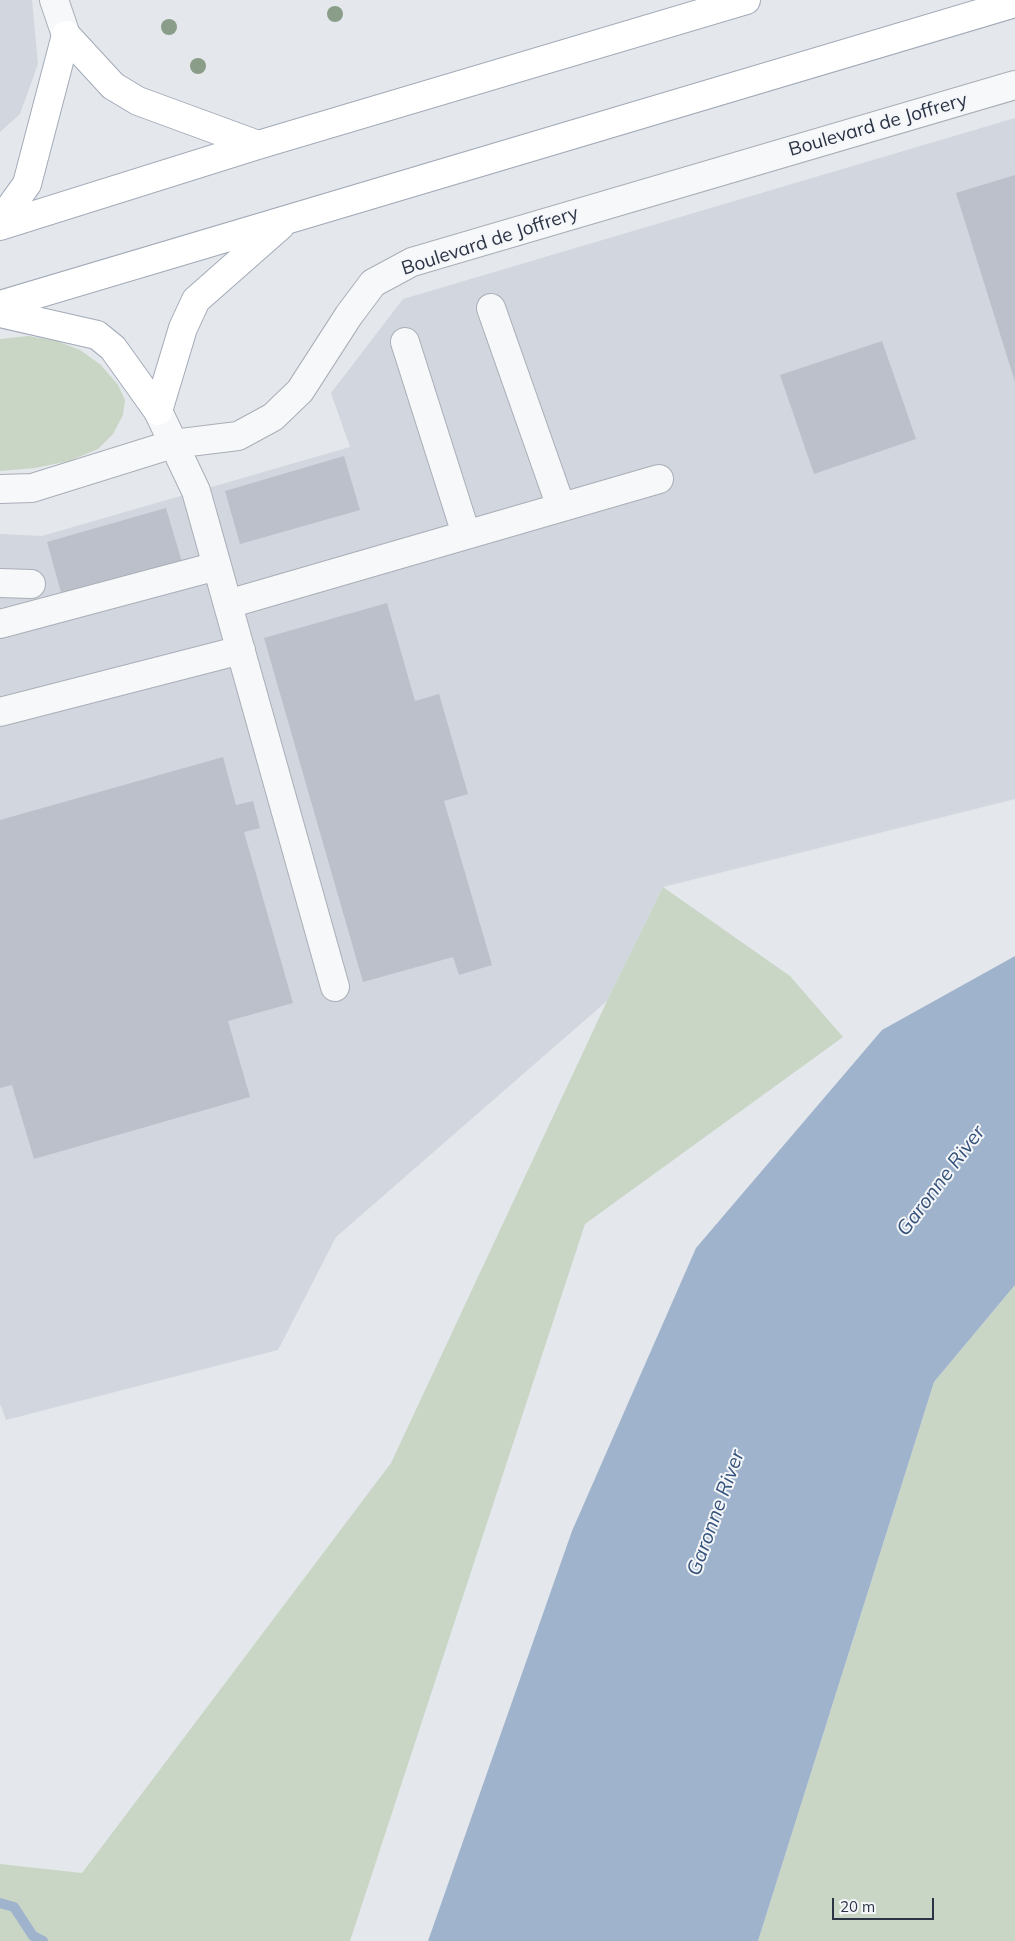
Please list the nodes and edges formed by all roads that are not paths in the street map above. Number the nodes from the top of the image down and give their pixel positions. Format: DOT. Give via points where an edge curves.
graph roads {
  1 [pos="54,0"];
  2 [pos="746,0"];
  3 [pos="1015,3"];
  4 [pos="66,35"];
  5 [pos="1015,85"];
  6 [pos="258,145"];
  7 [pos="285,221"];
  8 [pos="0,224"];
  9 [pos="0,305"];
  10 [pos="491,308"];
  11 [pos="0,313"];
  12 [pos="405,342"];
  13 [pos="158,410"];
  14 [pos="172,444"];
  15 [pos="659,479"];
  16 [pos="0,489"];
  17 [pos="561,507"];
  18 [pos="466,534"];
  19 [pos="217,566"];
  20 [pos="0,583"];
  21 [pos="31,584"];
  22 [pos="228,604"];
  23 [pos="0,624"];
  24 [pos="241,650"];
  25 [pos="0,712"];
  26 [pos="335,986"];
  1 -- 4 [label="street"];
  2 -- 6 [label="main road"];
  3 -- 7 [label="main road"];
  4 -- 6 [label="main road" via="113,86 138,101"];
  4 -- 8 [label="main road" via="27,184"];
  5 -- 14 [label="street, Boulevard de Joffrery" via="412,262 373,283 348,315 300,390 272,417 238,436"];
  6 -- 8 [label="main road"];
  7 -- 9 [label="main road"];
  7 -- 13 [label="main road" via="196,300"];
  10 -- 17 [label="street"];
  11 -- 13 [label="main road" via="97,335 113,348"];
  12 -- 18 [label="street"];
  13 -- 14 [label="street"];
  14 -- 16 [label="street, Boulevard de Joffrery" via="32,488"];
  14 -- 19 [label="street" via="196,491"];
  15 -- 17 [label="street"];
  17 -- 18 [label="street"];
  18 -- 22 [label="street"];
  19 -- 22 [label="street"];
  19 -- 23 [label="street"];
  20 -- 21 [label="street"];
  22 -- 24 [label="street"];
  24 -- 25 [label="street"];
  24 -- 26 [label="street"];
}
